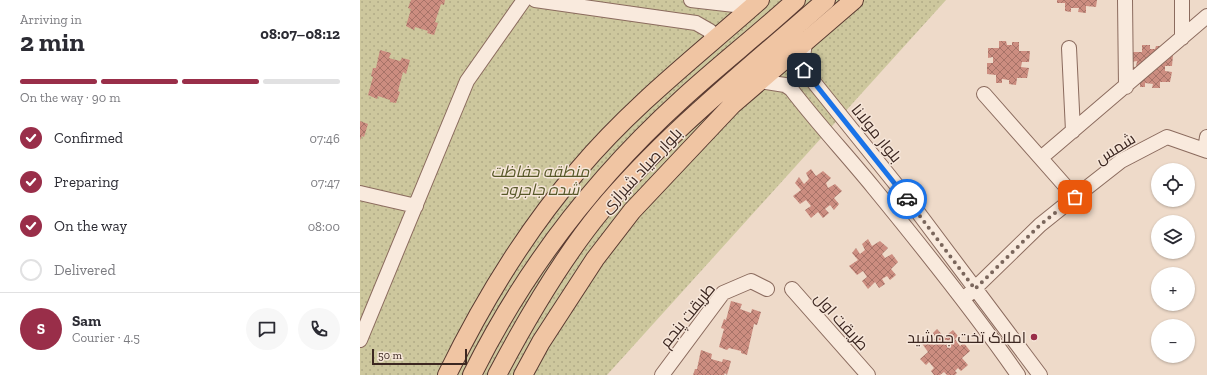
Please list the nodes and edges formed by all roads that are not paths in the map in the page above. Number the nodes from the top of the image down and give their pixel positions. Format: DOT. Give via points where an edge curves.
graph roads {
  1 [pos="524,0"];
  2 [pos="535,0"];
  3 [pos="691,0"];
  4 [pos="796,0"];
  5 [pos="826,0"];
  6 [pos="854,0"];
  7 [pos="1125,0"];
  8 [pos="1182,0"];
  9 [pos="756,4"];
  10 [pos="1207,16"];
  11 [pos="1182,38"];
  12 [pos="713,41"];
  13 [pos="805,43"];
  14 [pos="1069,48"];
  15 [pos="759,81"];
  16 [pos="1126,87"];
  17 [pos="984,94"];
  18 [pos="1073,131"];
  19 [pos="1206,146"];
  20 [pos="1042,158"];
  21 [pos="360,193"];
  22 [pos="1075,197"];
  23 [pos="416,206"];
  24 [pos="767,289"];
  25 [pos="792,289"];
  26 [pos="975,289"];
  27 [pos="962,299"];
  28 [pos="360,340"];
  29 [pos="447,375"];
  30 [pos="472,375"];
  31 [pos="497,375"];
  32 [pos="523,375"];
  33 [pos="662,375"];
  34 [pos="868,375"];
  35 [pos="1018,375"];
  36 [pos="1040,375"];
  1 -- 23 [label="street" via="467,81"];
  2 -- 12 [label="street" via="696,23 710,31"];
  3 -- 9 [label="street"];
  4 -- 30 [label="main road, بلوار صیاد شیرازی" via="682,98 613,167 549,245 498,326"];
  5 -- 31 [label="main road, بلوار صیاد شیرازی" via="696,112 628,180 567,257 520,331"];
  6 -- 13 [label="main road"];
  7 -- 16 [label="street"];
  8 -- 11 [label="street"];
  9 -- 12 [label="main road"];
  10 -- 11 [label="street"];
  11 -- 16 [label="street"];
  12 -- 29 [label="main road" via="637,108 579,169 522,242 488,297"];
  13 -- 15 [label="main road"];
  13 -- 26 [label="street, بلوار مولانا" via="802,64 804,70 911,203"];
  14 -- 18 [label="street"];
  15 -- 27 [label="street" via="785,84 791,89"];
  15 -- 32 [label="main road" via="632,211 595,259 541,342"];
  16 -- 18 [label="street"];
  17 -- 20 [label="street"];
  18 -- 20 [label="street"];
  19 -- 22 [label="street, شمس" via="1167,137 1121,161"];
  20 -- 22 [label="street"];
  21 -- 23 [label="street"];
  22 -- 26 [label="street, شمس" via="1040,225"];
  23 -- 28 [label="street"];
  24 -- 33 [label="street, طریقت پنجم" via="751,281 723,293"];
  25 -- 34 [label="street, طریقت اول"];
  26 -- 27 [label="street, شمس"];
  26 -- 36 [label="street, بلوار مولانا"];
  27 -- 35 [label="street"];
}
